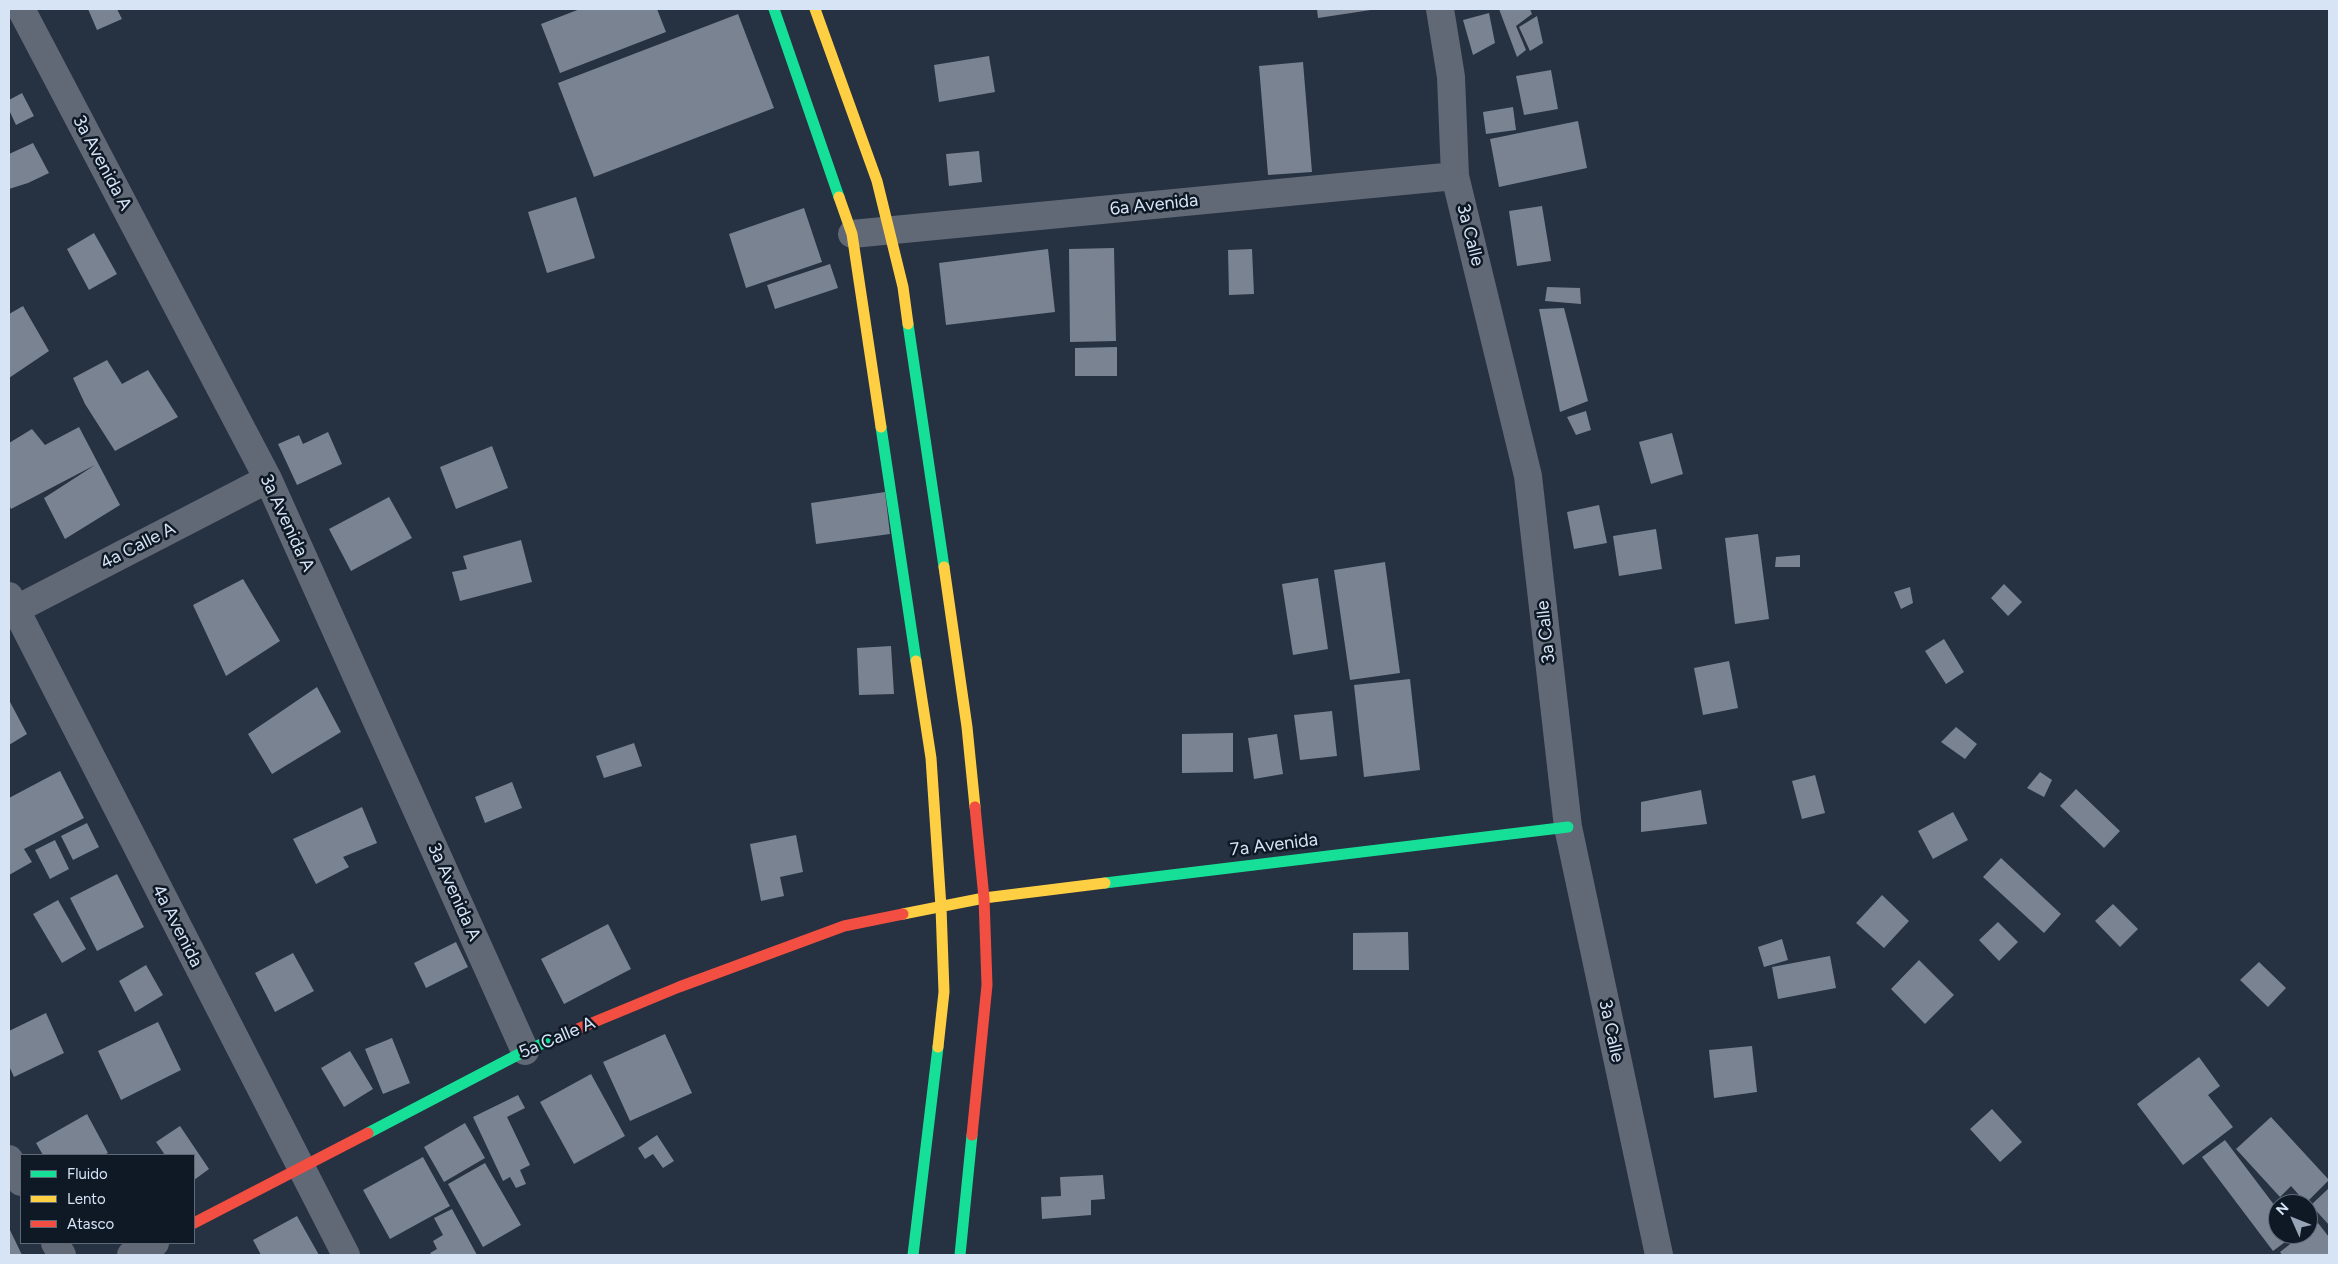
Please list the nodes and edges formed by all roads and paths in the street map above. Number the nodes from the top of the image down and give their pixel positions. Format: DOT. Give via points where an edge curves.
graph roads {
  1 [pos="21,9"];
  2 [pos="775,9"];
  3 [pos="815,9"];
  4 [pos="1440,9"];
  5 [pos="1455,176"];
  6 [pos="890,230"];
  7 [pos="852,234"];
  8 [pos="268,479"];
  9 [pos="11,606"];
  10 [pos="1568,827"];
  11 [pos="984,898"];
  12 [pos="941,907"];
  13 [pos="525,1051"];
  14 [pos="9,1159"];
  15 [pos="300,1168"];
  16 [pos="20,1180"];
  17 [pos="195,1222"];
  18 [pos="56,1244"];
  19 [pos="153,1244"];
  20 [pos="62,1255"];
  21 [pos="131,1255"];
  22 [pos="346,1255"];
  23 [pos="913,1255"];
  24 [pos="960,1255"];
  25 [pos="1659,1255"];
  1 -- 8 [label="street, 3a Avenida A"];
  2 -- 7 [label="main road"];
  3 -- 6 [label="main road" via="877,181"];
  4 -- 5 [label="street, 3a Calle" via="1451,77"];
  5 -- 6 [label="street, 6a Avenida"];
  5 -- 10 [label="street, 3a Calle" via="1528,476"];
  6 -- 7 [label="street, 6a Avenida"];
  6 -- 11 [label="main road" via="903,287 967,727"];
  7 -- 12 [label="main road" via="931,758"];
  8 -- 9 [label="street, 4a Calle A"];
  8 -- 13 [label="street, 3a Avenida A"];
  9 -- 15 [label="street, 4a Avenida"];
  10 -- 11 [label="main road, 7a Avenida"];
  10 -- 25 [label="street, 3a Calle"];
  11 -- 12 [label="main road, 7a Avenida"];
  11 -- 24 [label="main road" via="987,985"];
  12 -- 13 [label="main road, 5a Calle A" via="844,926 679,987"];
  12 -- 23 [label="main road" via="944,992"];
  13 -- 15 [label="main road, 5a Calle A"];
  14 -- 16 [label="street"];
  15 -- 17 [label="main road, 5a Calle A"];
  15 -- 22 [label="street, 4a Avenida"];
  18 -- 20 [label="street"];
  19 -- 21 [label="street"];
}
